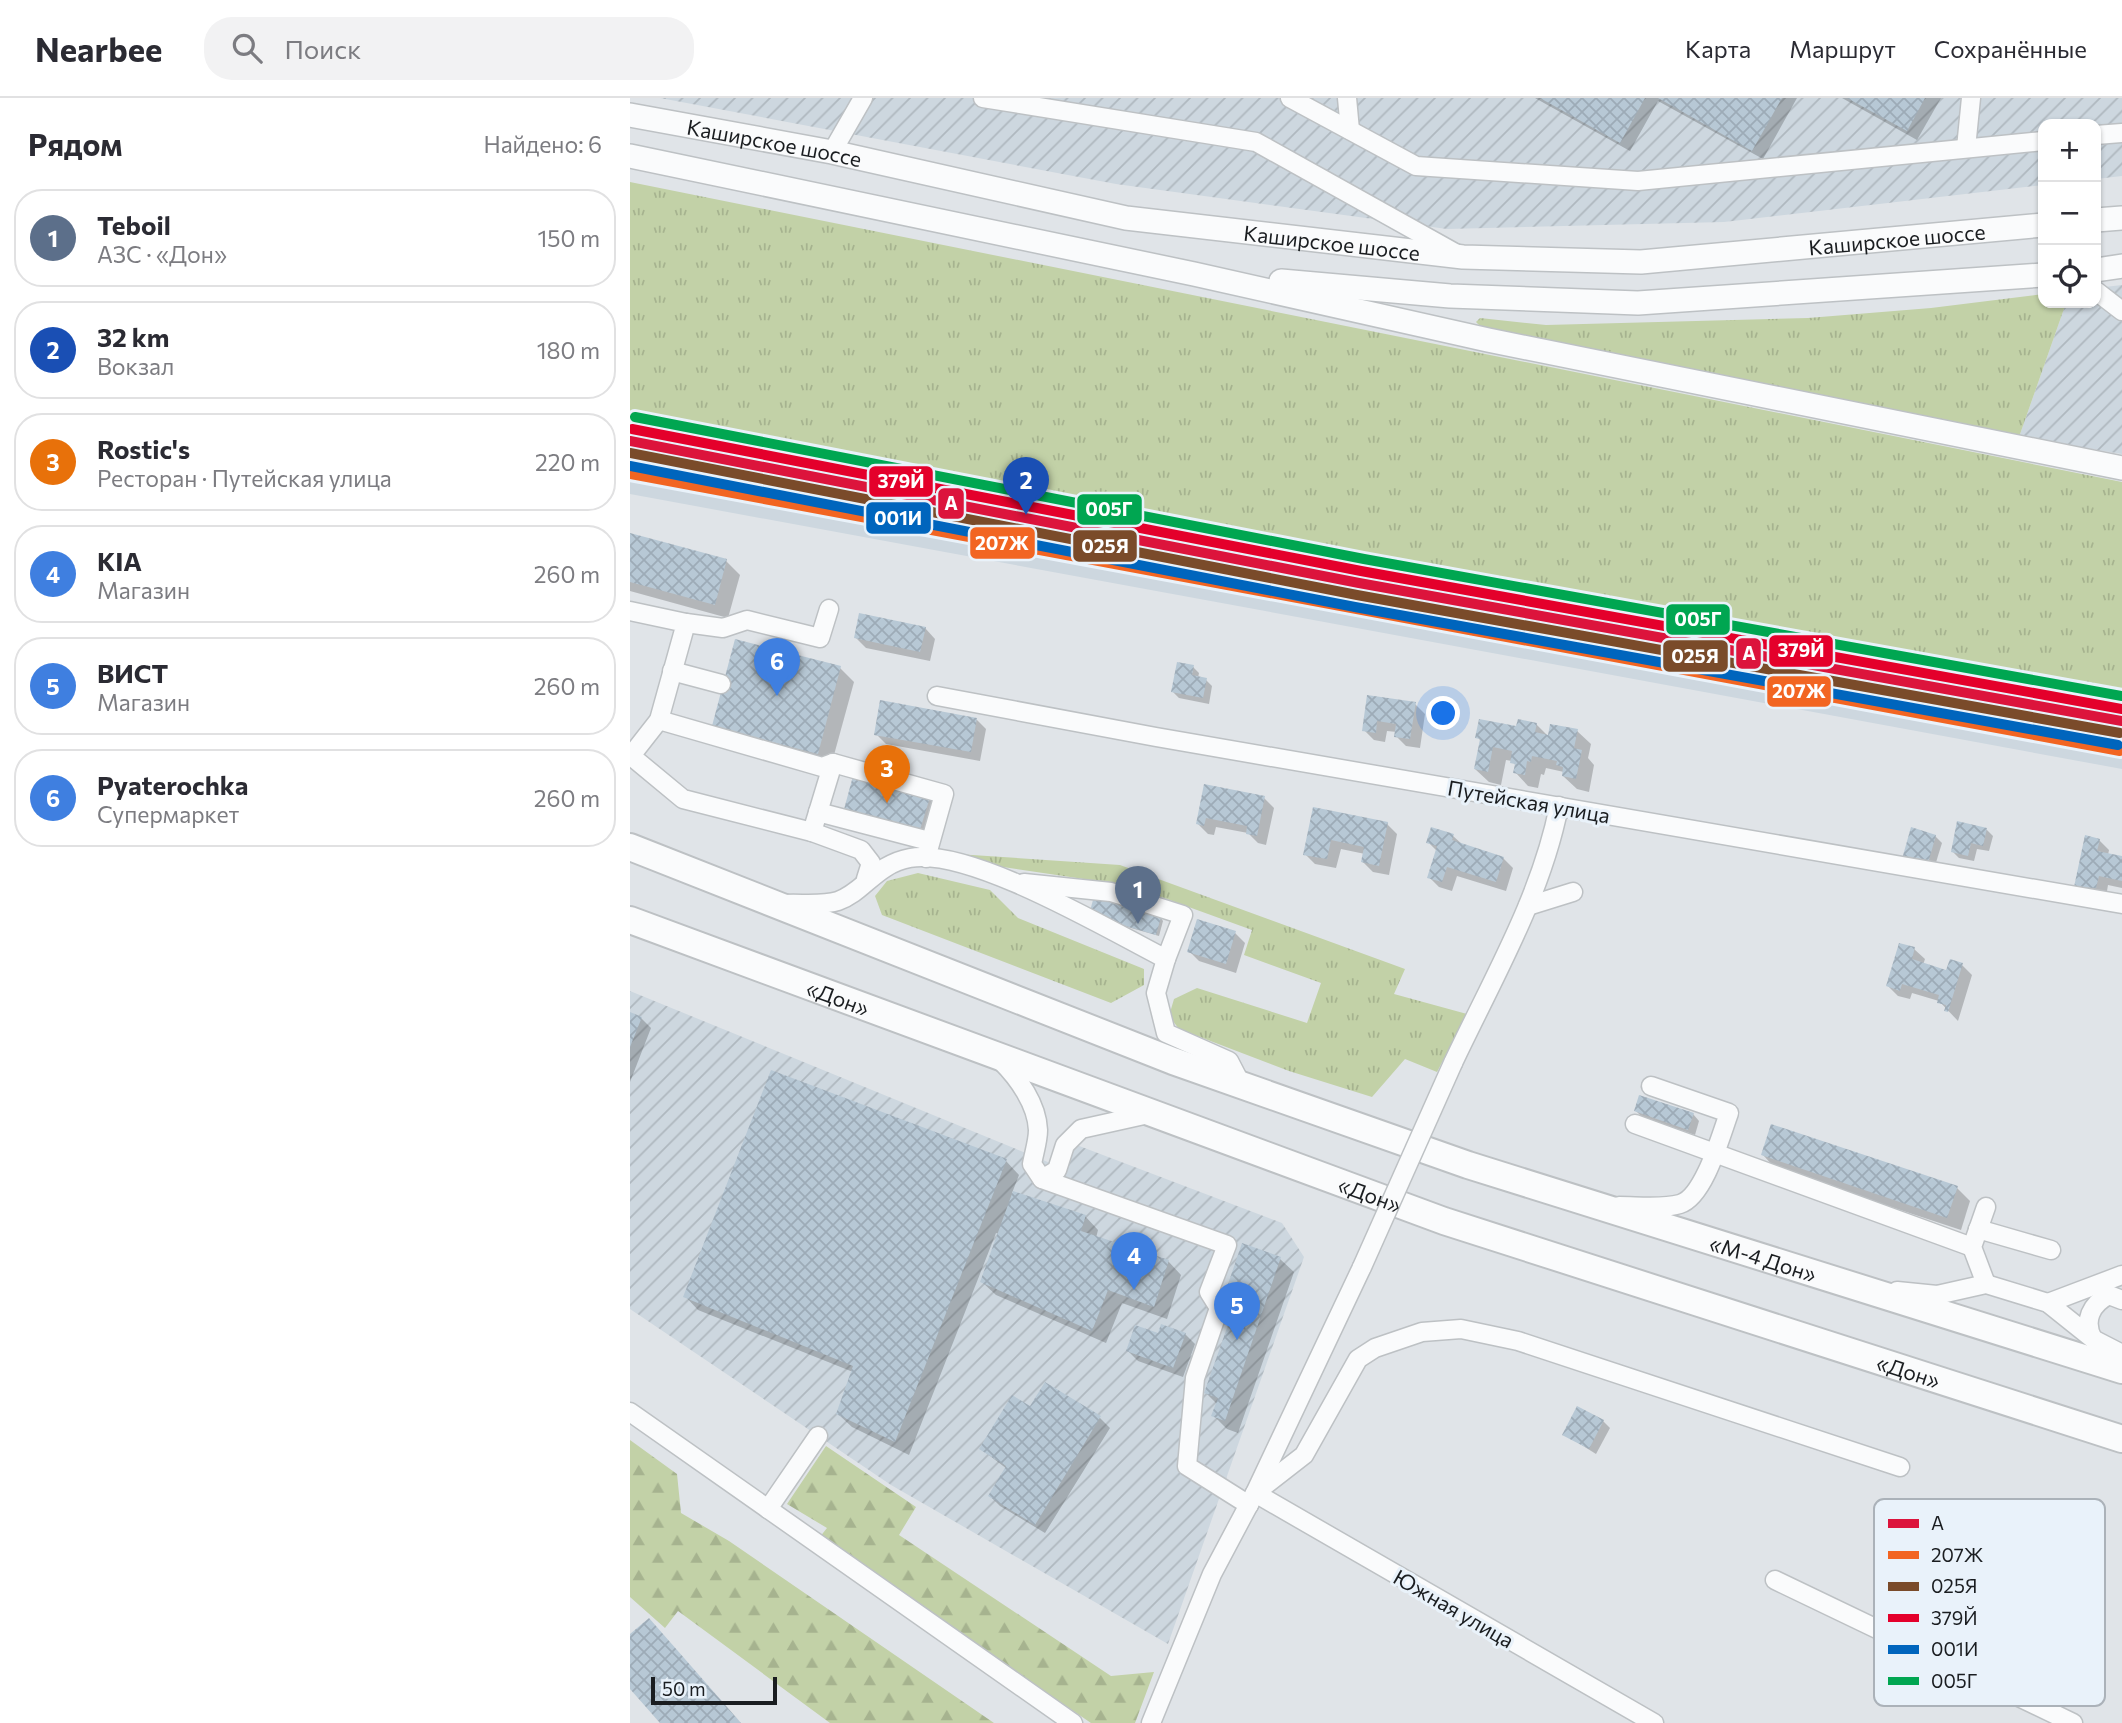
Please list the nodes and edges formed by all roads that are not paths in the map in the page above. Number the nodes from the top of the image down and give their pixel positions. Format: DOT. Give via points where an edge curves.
graph roads {
  1 [pos="863,98"];
  2 [pos="984,98"];
  3 [pos="1290,98"];
  4 [pos="1347,98"];
  5 [pos="1971,98"];
  6 [pos="630,115"];
  7 [pos="1350,130"];
  8 [pos="2122,133"];
  9 [pos="2101,135"];
  10 [pos="2038,141"];
  11 [pos="1966,148"];
  12 [pos="832,152"];
  13 [pos="630,156"];
  14 [pos="2122,218"];
  15 [pos="2101,220"];
  16 [pos="2038,225"];
  17 [pos="1463,257"];
  18 [pos="2122,266"];
  19 [pos="2101,269"];
  20 [pos="1194,274"];
  21 [pos="2038,275"];
  22 [pos="2101,295"];
  23 [pos="2122,311"];
  24 [pos="2122,468"];
  25 [pos="829,609"];
  26 [pos="630,611"];
  27 [pos="687,623"];
  28 [pos="672,671"];
  29 [pos="721,684"];
  30 [pos="937,696"];
  31 [pos="660,720"];
  32 [pos="630,757"];
  33 [pos="833,763"];
  34 [pos="1559,806"];
  35 [pos="818,812"];
  36 [pos="812,832"];
  37 [pos="632,845"];
  38 [pos="928,849"];
  39 [pos="866,879"];
  40 [pos="1014,882"];
  41 [pos="1573,892"];
  42 [pos="775,904"];
  43 [pos="2122,904"];
  44 [pos="1528,906"];
  45 [pos="630,920"];
  46 [pos="1166,959"];
  47 [pos="994,1054"];
  48 [pos="1242,1086"];
  49 [pos="1651,1086"];
  50 [pos="1153,1113"];
  51 [pos="1635,1124"];
  52 [pos="1715,1153"];
  53 [pos="1042,1179"];
  54 [pos="1605,1206"];
  55 [pos="1986,1207"];
  56 [pos="1979,1228"];
  57 [pos="1972,1247"];
  58 [pos="2051,1250"];
  59 [pos="2122,1275"];
  60 [pos="1986,1284"];
  61 [pos="1845,1286"];
  62 [pos="2122,1300"];
  63 [pos="2048,1303"];
  64 [pos="2093,1339"];
  65 [pos="2122,1354"];
  66 [pos="2122,1370"];
  67 [pos="630,1412"];
  68 [pos="818,1436"];
  69 [pos="2122,1439"];
  70 [pos="1900,1467"];
  71 [pos="1252,1499"];
  72 [pos="768,1509"];
  73 [pos="1775,1580"];
  74 [pos="1874,1628"];
  75 [pos="2037,1706"];
  76 [pos="1073,1723"];
  77 [pos="1151,1723"];
  78 [pos="1654,1723"];
  79 [pos="2072,1723"];
  1 -- 12 [label="street"];
  2 -- 17 [label="street" via="1256,142"];
  3 -- 7 [label="street"];
  4 -- 7 [label="street"];
  5 -- 11 [label="street"];
  6 -- 12 [label="main road, Каширское шоссе"];
  7 -- 11 [label="street" via="1416,166 1638,181"];
  8 -- 9 [label="street"];
  10 -- 11 [label="street"];
  12 -- 17 [label="main road, Каширское шоссе" via="1126,218"];
  13 -- 20 [label="main road"];
  14 -- 15 [label="main road"];
  16 -- 17 [label="main road, Каширское шоссе" via="1641,262"];
  18 -- 19 [label="main road"];
  20 -- 21 [label="main road, Каширское шоссе" via="1451,296 1637,303"];
  20 -- 24 [label="main road" via="1501,343"];
  22 -- 23 [label="street"];
  25 -- 27 [label="street" via="820,638 747,620 723,628"];
  26 -- 27 [label="street"];
  27 -- 28 [label="street"];
  28 -- 29 [label="street"];
  28 -- 31 [label="street"];
  30 -- 34 [label="street, Путейская улица"];
  31 -- 32 [label="street"];
  31 -- 33 [label="street" via="822,767"];
  32 -- 36 [label="street" via="683,799"];
  33 -- 35 [label="street"];
  33 -- 38 [label="street" via="944,794"];
  34 -- 43 [label="street, Путейская улица"];
  34 -- 44 [label="street"];
  35 -- 36 [label="street"];
  35 -- 38 [label="street"];
  36 -- 39 [label="street" via="861,850 871,863"];
  37 -- 42 [label="highway"];
  38 -- 39 [label="street"];
  38 -- 40 [label="street"];
  39 -- 42 [label="street" via="836,902"];
  40 -- 46 [label="street"];
  40 -- 46 [label="street" via="1111,892 1183,915"];
  41 -- 44 [label="street"];
  42 -- 48 [label="highway"];
  44 -- 71 [label="street, bridge"];
  45 -- 47 [label="highway, «Дон»"];
  46 -- 48 [label="street" via="1156,993 1166,1033 1230,1061"];
  47 -- 50 [label="highway, «Дон»"];
  47 -- 53 [label="street" via="1018,1078 1033,1109 1038,1130 1032,1164"];
  48 -- 54 [label="highway, «М-4 Дон»"];
  49 -- 52 [label="street" via="1729,1113"];
  50 -- 53 [label="street" via="1080,1129 1065,1145 1057,1170"];
  50 -- 69 [label="highway, «Дон»" via="1444,1221"];
  51 -- 52 [label="street"];
  52 -- 54 [label="street" via="1698,1189 1681,1204"];
  52 -- 57 [label="street"];
  53 -- 71 [label="street, Южная улица" via="1227,1245 1209,1292 1219,1308 1195,1378 1186,1466"];
  54 -- 61 [label="highway, «М-4 Дон»"];
  55 -- 56 [label="street"];
  56 -- 57 [label="street"];
  56 -- 58 [label="street"];
  57 -- 60 [label="street"];
  59 -- 63 [label="street"];
  60 -- 61 [label="street" via="1937,1295"];
  60 -- 63 [label="street"];
  61 -- 66 [label="highway, «М-4 Дон»"];
  62 -- 64 [label="street" via="2109,1295 2091,1309 2088,1330"];
  63 -- 64 [label="street"];
  64 -- 65 [label="street"];
  67 -- 72 [label="street"];
  68 -- 72 [label="street"];
  70 -- 71 [label="street" via="1518,1341 1461,1329 1422,1332 1375,1348 1358,1359 1304,1455"];
  71 -- 77 [label="street" via="1212,1574"];
  71 -- 78 [label="street, Южная улица"];
  72 -- 76 [label="street"];
  73 -- 74 [label="street"];
  75 -- 79 [label="street"];
}
